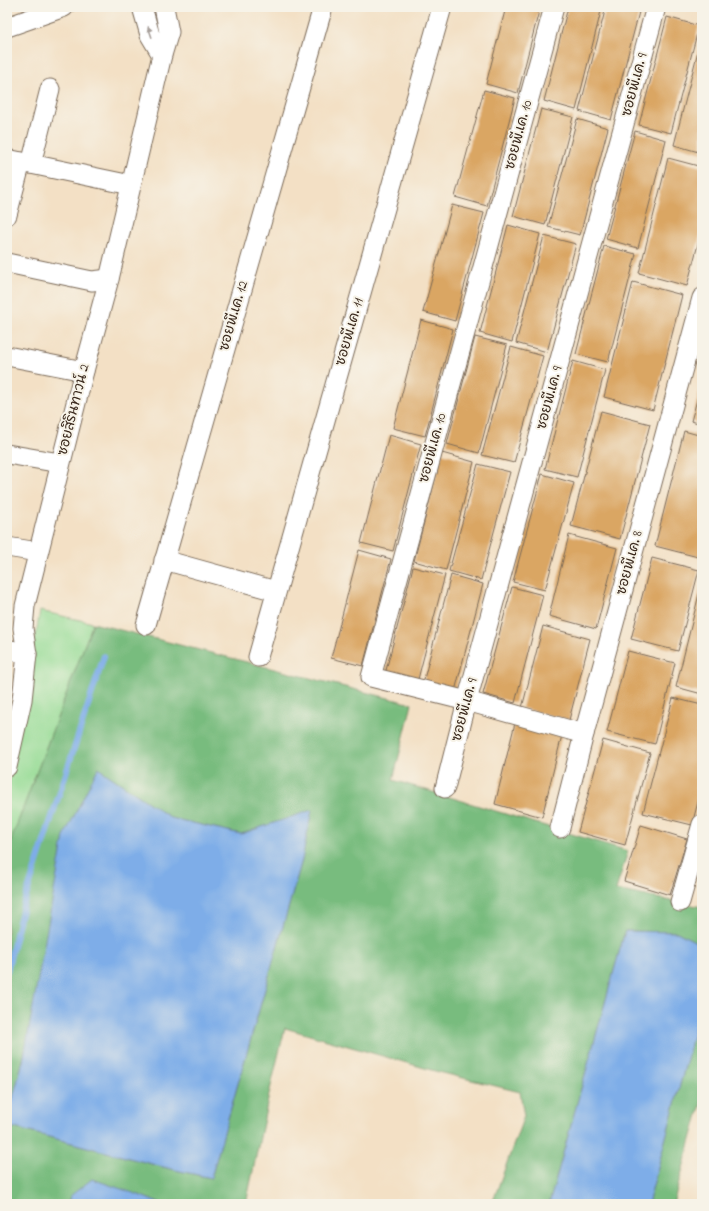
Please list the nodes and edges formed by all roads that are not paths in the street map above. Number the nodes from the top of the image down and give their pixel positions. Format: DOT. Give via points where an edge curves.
graph roads {
  1 [pos="64,7"];
  2 [pos="142,7"];
  3 [pos="164,7"];
  4 [pos="323,7"];
  5 [pos="442,7"];
  6 [pos="554,7"];
  7 [pos="656,7"];
  8 [pos="7,27"];
  9 [pos="162,55"];
  10 [pos="50,89"];
  11 [pos="20,162"];
  12 [pos="131,185"];
  13 [pos="7,215"];
  14 [pos="7,263"];
  15 [pos="109,278"];
  16 [pos="702,298"];
  17 [pos="7,356"];
  18 [pos="84,371"];
  19 [pos="7,454"];
  20 [pos="60,463"];
  21 [pos="7,547"];
  22 [pos="38,552"];
  23 [pos="164,560"];
  24 [pos="276,591"];
  25 [pos="146,625"];
  26 [pos="7,649"];
  27 [pos="27,654"];
  28 [pos="258,657"];
  29 [pos="467,701"];
  30 [pos="584,734"];
  31 [pos="10,739"];
  32 [pos="7,767"];
  33 [pos="445,788"];
  34 [pos="702,824"];
  35 [pos="560,828"];
  36 [pos="680,902"];
  1 -- 8 [label="street"];
  9 -- 2 [label="street, one-way" via="150,35"];
  3 -- 9 [label="street, ซอยสิรินทาวน์ 2" via="169,32"];
  4 -- 23 [label="street, ซอยพี.เค. 12"];
  5 -- 24 [label="street, ซอยพี.เค. 11"];
  6 -- 29 [label="street, ซอยพี.เค. 10" via="371,677"];
  7 -- 29 [label="street, ซอยพี.เค. 9"];
  9 -- 12 [label="street, ซอยสิรินทาวน์ 2"];
  10 -- 11 [label="street"];
  11 -- 12 [label="street"];
  11 -- 13 [label="street"];
  12 -- 15 [label="street, ซอยสิรินทาวน์ 2"];
  14 -- 15 [label="street" via="92,281"];
  15 -- 18 [label="street, ซอยสิรินทาวน์ 2"];
  16 -- 30 [label="street, ซอยพี.เค. 8"];
  17 -- 18 [label="street"];
  18 -- 20 [label="street, ซอยสิรินทาวน์ 2"];
  19 -- 20 [label="street"];
  20 -- 22 [label="street, ซอยสิรินทาวน์ 2"];
  21 -- 22 [label="street"];
  22 -- 27 [label="street, ซอยสิรินทาวน์ 2" via="25,606 23,628"];
  23 -- 24 [label="street"];
  23 -- 25 [label="street, ซอยพี.เค. 12"];
  24 -- 28 [label="street, ซอยพี.เค. 11"];
  26 -- 27 [label="street"];
  27 -- 31 [label="street, ซอยสิรินทาวน์ 2" via="22,700"];
  29 -- 30 [label="street, ซอยพี.เค. 10"];
  29 -- 33 [label="street, ซอยพี.เค. 9"];
  30 -- 35 [label="street, ซอยพี.เค. 8"];
  31 -- 32 [label="street, ซอยสิรินทาวน์ 2"];
  34 -- 36 [label="street"];
}
